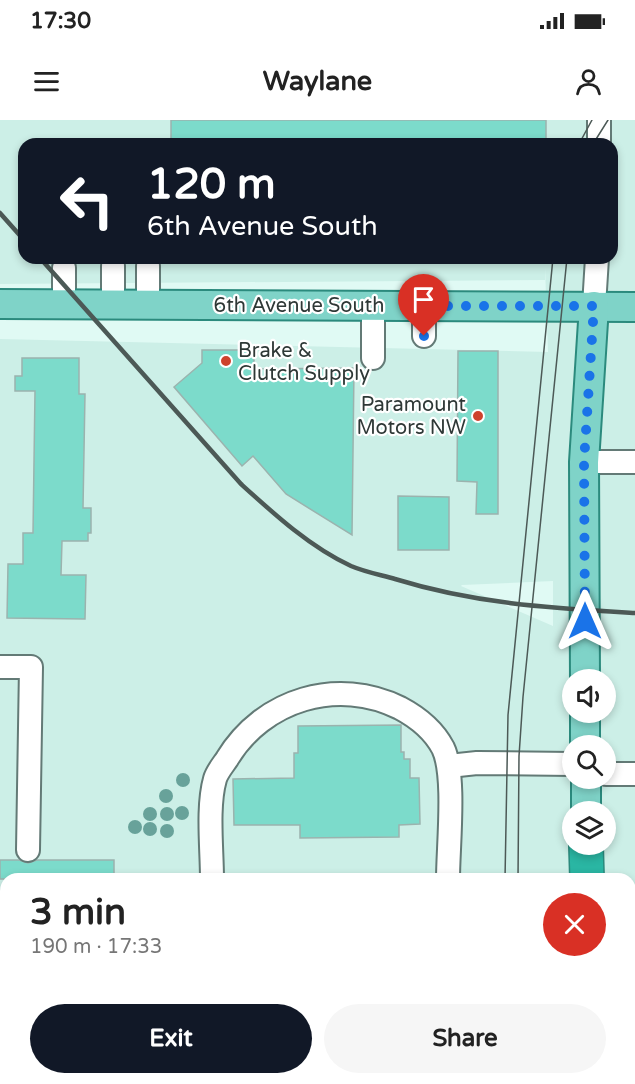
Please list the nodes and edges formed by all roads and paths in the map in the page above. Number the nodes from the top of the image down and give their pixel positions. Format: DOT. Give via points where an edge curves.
graph roads {
  1 [pos="599,120"];
  2 [pos="599,138"];
  3 [pos="597,264"];
  4 [pos="113,266"];
  5 [pos="148,266"];
  6 [pos="63,268"];
  7 [pos="0,304"];
  8 [pos="63,304"];
  9 [pos="113,304"];
  10 [pos="148,304"];
  11 [pos="373,305"];
  12 [pos="424,306"];
  13 [pos="594,306"];
  14 [pos="635,307"];
  15 [pos="424,336"];
  16 [pos="373,358"];
  17 [pos="584,462"];
  18 [pos="635,462"];
  19 [pos="0,667"];
  20 [pos="585,669"];
  21 [pos="562,764"];
  22 [pos="449,766"];
  23 [pos="616,774"];
  24 [pos="635,774"];
  25 [pos="27,850"];
  26 [pos="584,855"];
  27 [pos="586,855"];
  28 [pos="589,855"];
  29 [pos="213,873"];
  30 [pos="448,873"];
  31 [pos="581,873"];
  32 [pos="587,873"];
  33 [pos="594,873"];
  1 -- 2 [label="street"];
  3 -- 13 [label="street"];
  4 -- 9 [label="street"];
  5 -- 10 [label="street"];
  6 -- 8 [label="street"];
  7 -- 8 [label="main road, 6th Avenue South"];
  8 -- 9 [label="main road, 6th Avenue South"];
  9 -- 10 [label="main road, 6th Avenue South"];
  10 -- 11 [label="main road, 6th Avenue South"];
  11 -- 12 [label="main road, 6th Avenue South"];
  11 -- 16 [label="street"];
  12 -- 13 [label="main road, 6th Avenue South"];
  12 -- 15 [label="street"];
  13 -- 14 [label="main road, 6th Avenue South"];
  13 -- 17 [label="main road"];
  17 -- 18 [label="street"];
  17 -- 20 [label="main road"];
  19 -- 25 [label="street" via="31,667"];
  21 -- 22 [label="street"];
  22 -- 29 [label="street" via="433,732 410,713 381,699 350,693 320,694 287,707 254,725 215,778"];
  22 -- 30 [label="street"];
  23 -- 24 [label="street"];
  26 -- 31 [label="main road"];
  27 -- 32 [label="highway"];
  28 -- 33 [label="main road"];
}
